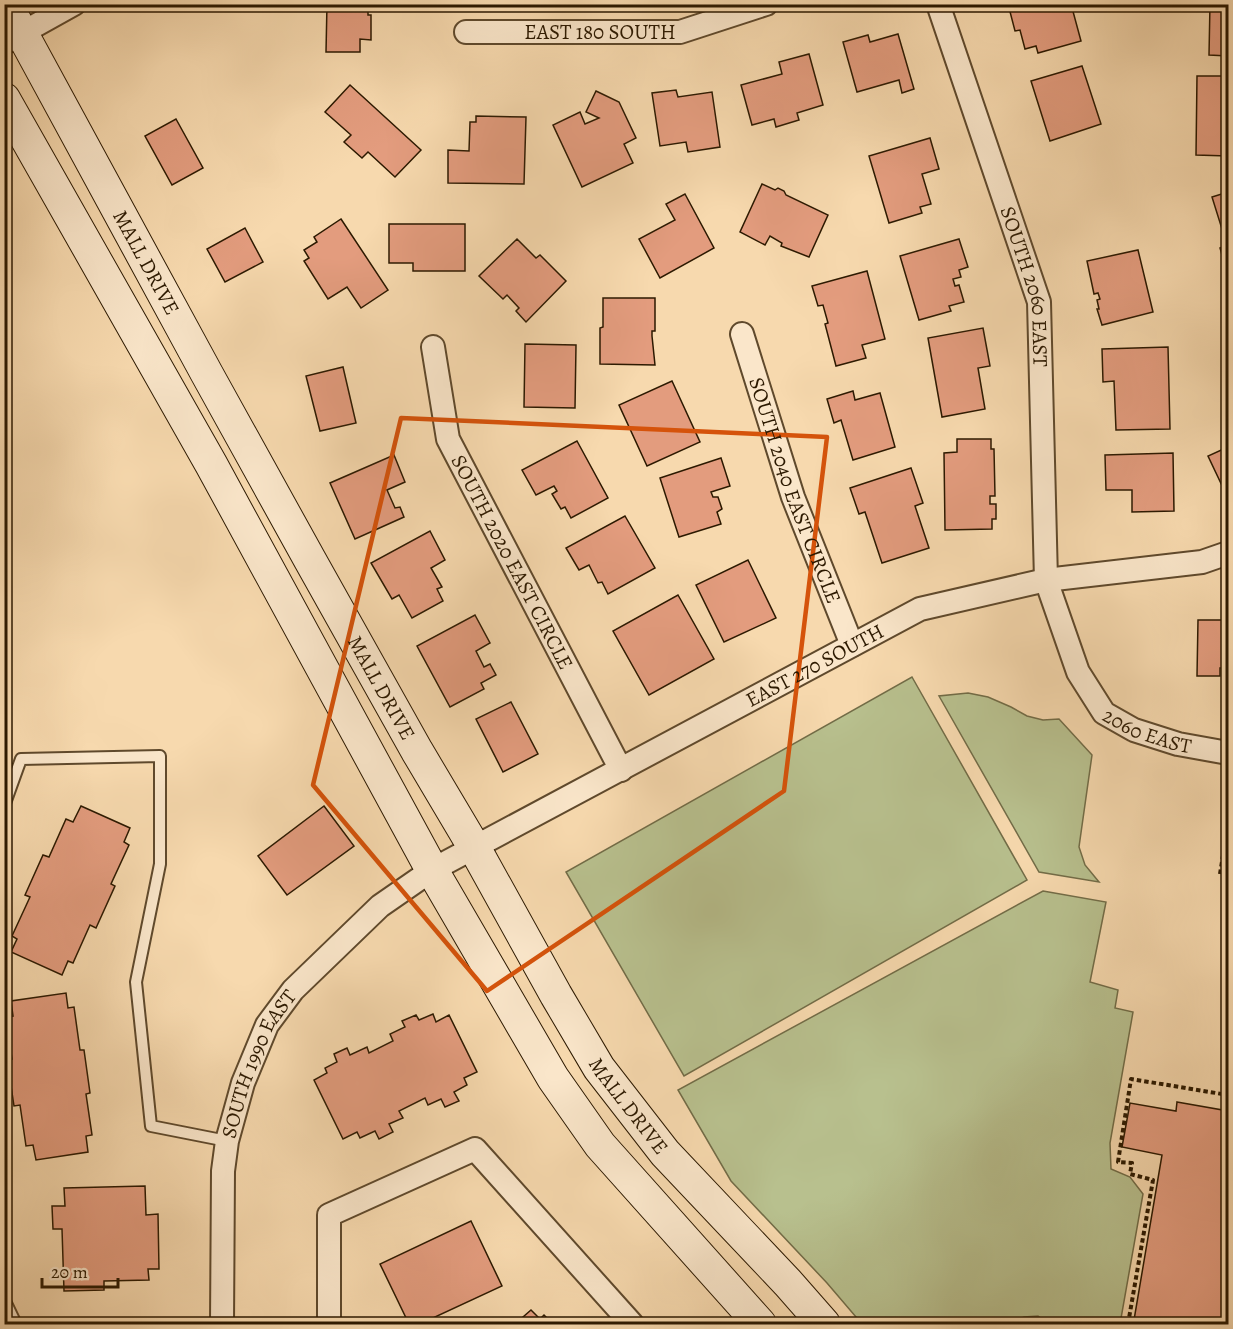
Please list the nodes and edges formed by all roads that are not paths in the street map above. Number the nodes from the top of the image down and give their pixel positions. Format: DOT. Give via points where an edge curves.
graph roads {
  1 [pos="6,4"];
  2 [pos="74,4"];
  3 [pos="766,4"];
  4 [pos="938,4"];
  5 [pos="466,32"];
  6 [pos="13,38"];
  7 [pos="4,99"];
  8 [pos="742,333"];
  9 [pos="433,347"];
  10 [pos="1228,552"];
  11 [pos="1046,580"];
  12 [pos="852,645"];
  13 [pos="1228,753"];
  14 [pos="621,770"];
  15 [pos="4,806"];
  16 [pos="474,848"];
  17 [pos="432,870"];
  18 [pos="228,1141"];
  19 [pos="4,1299"];
  20 [pos="16,1324"];
  21 [pos="222,1324"];
  22 [pos="328,1324"];
  23 [pos="632,1324"];
  24 [pos="760,1324"];
  25 [pos="824,1324"];
  1 -- 6 [label="main road, MALL DRIVE"];
  2 -- 6 [label="street"];
  3 -- 5 [label="street, EAST 180 SOUTH" via="680,32"];
  4 -- 11 [label="street, SOUTH 2060 EAST" via="1039,302"];
  6 -- 16 [label="main road, MALL DRIVE" via="95,170"];
  7 -- 17 [label="main road, MALL DRIVE" via="211,464"];
  8 -- 12 [label="street, SOUTH 2040 EAST CIRCLE" via="793,497"];
  9 -- 14 [label="street, SOUTH 2020 EAST CIRCLE" via="448,439"];
  10 -- 11 [label="street, EAST 270 SOUTH" via="1202,562"];
  11 -- 12 [label="street, EAST 270 SOUTH" via="920,609"];
  11 -- 13 [label="street, 2060 EAST" via="1078,672 1104,713 1134,730"];
  12 -- 14 [label="street, EAST 270 SOUTH"];
  14 -- 16 [label="street, EAST 270 SOUTH"];
  15 -- 18 [label="lane" via="21,759 160,756 160,864 136,982 151,1126"];
  16 -- 17 [label="street, EAST 270 SOUTH"];
  16 -- 25 [label="main road, MALL DRIVE" via="599,1068 665,1153"];
  17 -- 18 [label="street, SOUTH 1990 EAST" via="380,906 280,1007 267,1025 243,1083"];
  17 -- 24 [label="main road, MALL DRIVE" via="552,1078 600,1145"];
  18 -- 21 [label="street, SOUTH 1990 EAST" via="223,1171"];
  19 -- 20 [label="lane"];
  22 -- 23 [label="street" via="329,1215 475,1149"];
}
